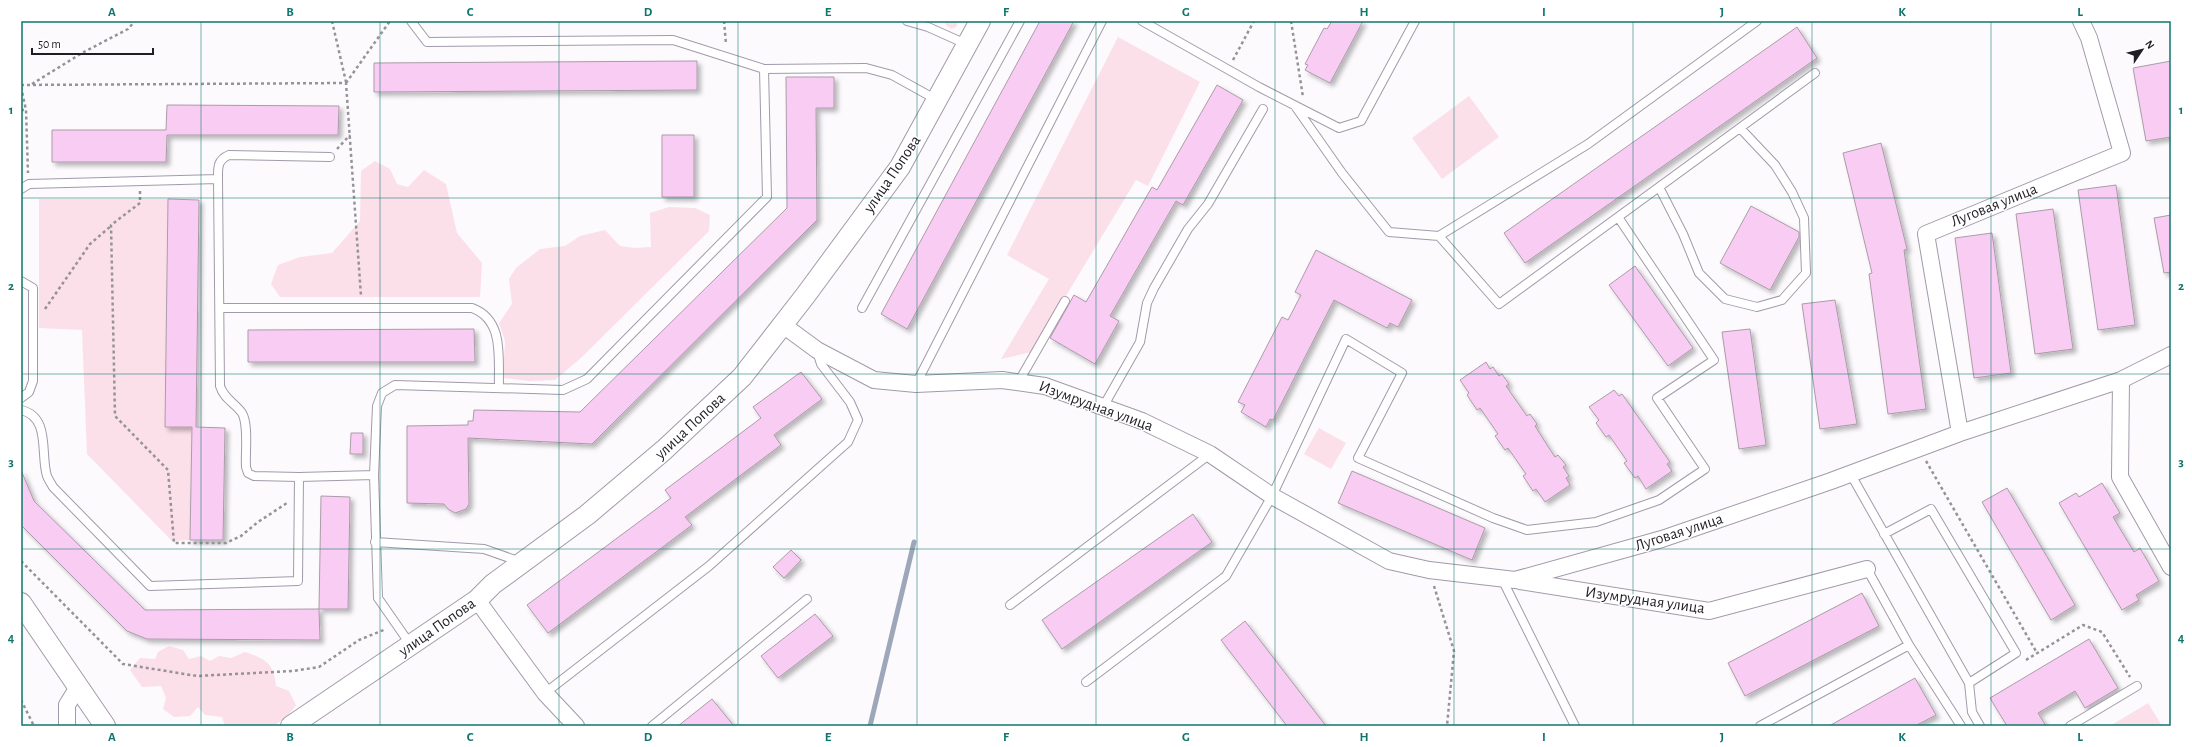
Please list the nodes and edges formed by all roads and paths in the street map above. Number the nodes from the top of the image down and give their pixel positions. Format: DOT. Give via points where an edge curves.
graph roads {
  1 [pos="135,21"];
  2 [pos="332,21"];
  3 [pos="390,21"];
  4 [pos="411,21"];
  5 [pos="724,21"];
  6 [pos="907,21"];
  7 [pos="980,21"];
  8 [pos="1020,21"];
  9 [pos="1102,21"];
  10 [pos="1142,21"];
  11 [pos="1254,21"];
  12 [pos="1291,21"];
  13 [pos="1414,21"];
  14 [pos="1757,21"];
  15 [pos="2081,21"];
  16 [pos="930,24"];
  17 [pos="967,44"];
  18 [pos="726,57"];
  19 [pos="764,68"];
  20 [pos="1228,69"];
  21 [pos="1815,73"];
  22 [pos="346,83"];
  23 [pos="30,85"];
  24 [pos="21,86"];
  25 [pos="938,101"];
  26 [pos="1296,106"];
  27 [pos="1263,109"];
  28 [pos="21,110"];
  29 [pos="26,110"];
  30 [pos="1306,111"];
  31 [pos="1740,128"];
  32 [pos="350,134"];
  33 [pos="330,157"];
  34 [pos="218,179"];
  35 [pos="140,181"];
  36 [pos="29,184"];
  37 [pos="1659,188"];
  38 [pos="21,189"];
  39 [pos="1618,217"];
  40 [pos="112,225"];
  41 [pos="1439,236"];
  42 [pos="21,281"];
  43 [pos="1065,301"];
  44 [pos="220,308"];
  45 [pos="362,308"];
  46 [pos="862,308"];
  47 [pos="783,326"];
  48 [pos="33,327"];
  49 [pos="817,350"];
  50 [pos="2171,355"];
  51 [pos="2121,380"];
  52 [pos="1019,381"];
  53 [pos="916,384"];
  54 [pos="500,388"];
  55 [pos="21,398"];
  56 [pos="1103,407"];
  57 [pos="21,410"];
  58 [pos="1960,433"];
  59 [pos="1919,448"];
  60 [pos="1210,454"];
  61 [pos="1850,474"];
  62 [pos="374,475"];
  63 [pos="299,477"];
  64 [pos="299,490"];
  65 [pos="1272,496"];
  66 [pos="1884,534"];
  67 [pos="375,542"];
  68 [pos="21,561"];
  69 [pos="1389,561"];
  70 [pos="523,563"];
  71 [pos="2171,567"];
  72 [pos="1867,568"];
  73 [pos="1429,570"];
  74 [pos="1508,579"];
  75 [pos="807,599"];
  76 [pos="477,600"];
  77 [pos="21,603"];
  78 [pos="1010,605"];
  79 [pos="396,625"];
  80 [pos="21,633"];
  81 [pos="411,645"];
  82 [pos="1909,645"];
  83 [pos="21,646"];
  84 [pos="2036,653"];
  85 [pos="2024,661"];
  86 [pos="1086,682"];
  87 [pos="1968,683"];
  88 [pos="2135,685"];
  89 [pos="78,687"];
  90 [pos="545,693"];
  91 [pos="21,700"];
  92 [pos="295,725"];
  93 [pos="34,726"];
  94 [pos="67,726"];
  95 [pos="105,726"];
  96 [pos="576,726"];
  97 [pos="652,726"];
  98 [pos="1447,726"];
  99 [pos="1575,726"];
  100 [pos="1760,726"];
  101 [pos="1961,726"];
  102 [pos="1980,726"];
  103 [pos="2070,726"];
  1 -- 23 [label="path" via="128,29"];
  2 -- 22 [label="path"];
  3 -- 22 [label="path"];
  4 -- 18 [label="lane" via="427,42 673,40"];
  5 -- 18 [label="path"];
  6 -- 16 [label="lane"];
  7 -- 17 [label="street, улица Попова"];
  8 -- 46 [label="lane"];
  9 -- 53 [label="lane"];
  10 -- 20 [label="lane"];
  11 -- 20 [label="path"];
  12 -- 30 [label="path"];
  13 -- 30 [label="lane" via="1361,121 1339,128"];
  14 -- 41 [label="lane" via="1588,144"];
  15 -- 58 [label="street, Луговая улица" via="2089,38 2122,153 1926,234"];
  16 -- 17 [label="lane"];
  17 -- 25 [label="street, улица Попова"];
  18 -- 19 [label="lane"];
  19 -- 25 [label="lane" via="866,68 892,75"];
  19 -- 54 [label="lane" via="767,197 587,379 563,390"];
  20 -- 26 [label="lane"];
  21 -- 31 [label="lane"];
  22 -- 23 [label="path"];
  22 -- 32 [label="path"];
  23 -- 24 [label="path"];
  24 -- 29 [label="path"];
  25 -- 47 [label="street, улица Попова" via="900,167"];
  26 -- 30 [label="lane"];
  26 -- 41 [label="lane" via="1342,173 1389,232"];
  27 -- 56 [label="lane" via="1208,204 1188,229 1154,288 1145,310 1140,342"];
  28 -- 29 [label="path"];
  29 -- 36 [label="path"];
  31 -- 37 [label="lane"];
  31 -- 37 [label="lane" via="1775,165 1804,218 1806,273 1782,300 1757,307 1725,299 1699,273 1683,234"];
  32 -- 33 [label="path"];
  32 -- 45 [label="path"];
  33 -- 34 [label="lane" via="228,155 218,164"];
  34 -- 35 [label="lane"];
  34 -- 44 [label="lane"];
  35 -- 36 [label="lane"];
  35 -- 40 [label="path" via="140,203"];
  36 -- 38 [label="lane"];
  37 -- 39 [label="lane"];
  39 -- 41 [label="lane" via="1499,304"];
  39 -- 65 [label="lane" via="1714,360 1657,398 1705,469 1659,500 1596,522 1527,530 1493,518 1358,458 1402,373 1346,339"];
  40 -- 48 [label="path" via="90,244"];
  40 -- 64 [label="path" via="115,416 168,470 174,543 226,543 241,536 275,512 290,501"];
  42 -- 48 [label="lane" via="33,288"];
  43 -- 52 [label="lane"];
  44 -- 45 [label="lane"];
  44 -- 63 [label="lane" via="220,386 222,394 239,410 245,421 248,473 254,476"];
  45 -- 54 [label="lane" via="472,308 483,312 492,321 497,334"];
  47 -- 49 [label="street, Изумрудная улица"];
  47 -- 70 [label="street, улица Попова" via="742,377 664,450 587,515"];
  48 -- 55 [label="lane" via="33,381 28,392"];
  49 -- 53 [label="street, Изумрудная улица" via="874,380"];
  49 -- 90 [label="lane" via="821,364 850,402 858,420 848,442 709,566"];
  50 -- 51 [label="street, Луговая улица"];
  51 -- 58 [label="street, Луговая улица"];
  51 -- 71 [label="street" via="2120,477"];
  52 -- 53 [label="street, Изумрудная улица"];
  52 -- 56 [label="street, Изумрудная улица" via="1046,386"];
  54 -- 62 [label="lane" via="395,385 382,393 377,406"];
  56 -- 60 [label="street, Изумрудная улица" via="1142,421"];
  57 -- 64 [label="lane" via="28,412 37,421 42,434 47,476 53,487 150,586 298,581"];
  58 -- 59 [label="street, Луговая улица"];
  59 -- 61 [label="street, Луговая улица"];
  59 -- 84 [label="path"];
  60 -- 65 [label="street, Изумрудная улица"];
  60 -- 78 [label="lane"];
  61 -- 66 [label="lane"];
  61 -- 74 [label="street, Луговая улица" via="1662,539"];
  62 -- 63 [label="lane"];
  62 -- 67 [label="lane"];
  63 -- 64 [label="lane"];
  65 -- 69 [label="street, Изумрудная улица"];
  65 -- 86 [label="lane" via="1226,576"];
  66 -- 87 [label="lane"];
  66 -- 87 [label="lane" via="1931,509 2016,653"];
  67 -- 70 [label="lane" via="484,549"];
  67 -- 79 [label="lane" via="378,598"];
  68 -- 79 [label="path" via="123,664 197,676 293,671 319,667 359,640"];
  69 -- 73 [label="street, Луговая улица"];
  70 -- 76 [label="street, улица Попова" via="493,584"];
  72 -- 74 [label="street, Изумрудная улица" via="1709,611"];
  72 -- 82 [label="lane"];
  73 -- 74 [label="street, Луговая улица"];
  73 -- 98 [label="path" via="1454,651"];
  74 -- 99 [label="lane"];
  75 -- 97 [label="lane"];
  76 -- 81 [label="street, улица Попова"];
  76 -- 90 [label="street"];
  77 -- 89 [label="street"];
  79 -- 81 [label="lane"];
  80 -- 83 [label="path"];
  81 -- 92 [label="street, улица Попова"];
  82 -- 100 [label="lane"];
  82 -- 101 [label="lane"];
  84 -- 85 [label="path"];
  84 -- 88 [label="path" via="2083,625 2102,632"];
  87 -- 102 [label="lane" via="1972,712"];
  88 -- 103 [label="lane"];
  89 -- 94 [label="street" via="67,705"];
  89 -- 95 [label="street"];
  90 -- 96 [label="street"];
  91 -- 93 [label="path"];
}
